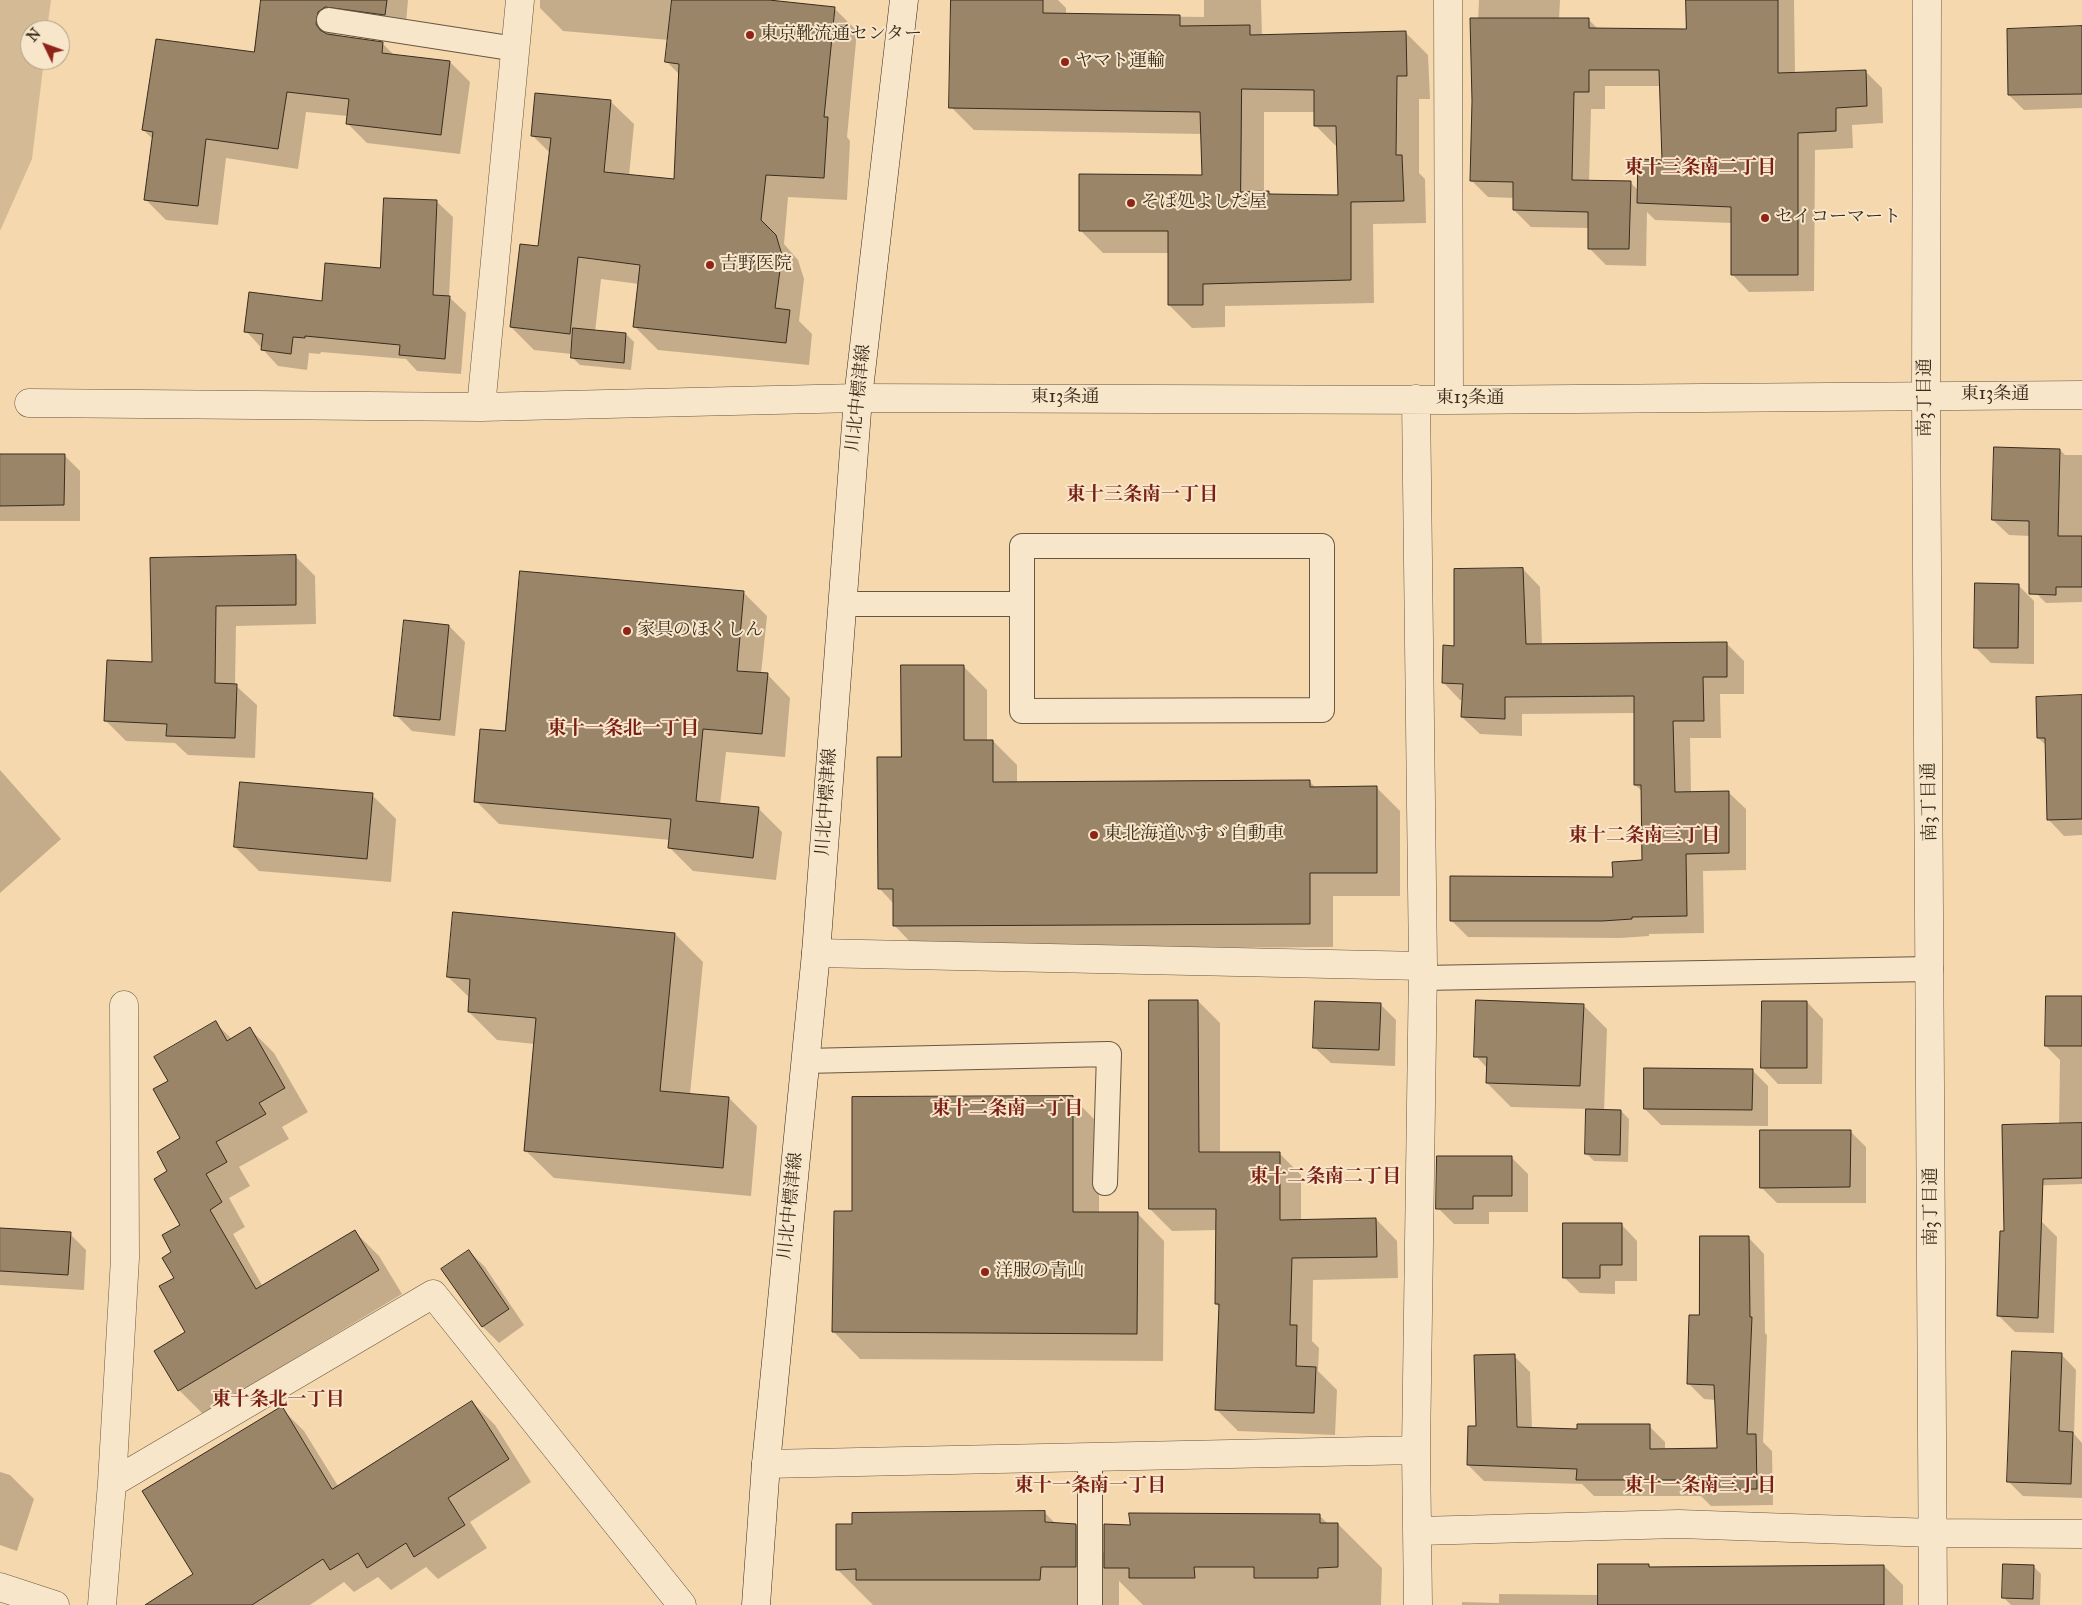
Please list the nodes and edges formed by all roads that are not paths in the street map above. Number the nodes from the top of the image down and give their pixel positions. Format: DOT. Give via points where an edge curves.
graph roads {
  1 [pos="520,0"];
  2 [pos="904,0"];
  3 [pos="1448,0"];
  4 [pos="1927,0"];
  5 [pos="329,20"];
  6 [pos="516,49"];
  7 [pos="1926,395"];
  8 [pos="2082,395"];
  9 [pos="858,398"];
  10 [pos="1416,398"];
  11 [pos="1449,400"];
  12 [pos="29,403"];
  13 [pos="480,407"];
  14 [pos="842,604"];
  15 [pos="1022,604"];
  16 [pos="816,953"];
  17 [pos="1931,969"];
  18 [pos="1423,972"];
  19 [pos="124,1005"];
  20 [pos="806,1061"];
  21 [pos="1105,1183"];
  22 [pos="1416,1450"];
  23 [pos="1090,1457"];
  24 [pos="766,1464"];
  25 [pos="112,1483"];
  26 [pos="1418,1531"];
  27 [pos="1933,1533"];
  28 [pos="2082,1534"];
  29 [pos="0,1587"];
  30 [pos="56,1605"];
  31 [pos="102,1605"];
  32 [pos="682,1605"];
  33 [pos="756,1605"];
  34 [pos="1090,1605"];
  35 [pos="1418,1605"];
  36 [pos="1934,1605"];
  1 -- 6 [label="street"];
  2 -- 9 [label="street, 川北中標津線"];
  3 -- 11 [label="street"];
  4 -- 7 [label="street, 南3丁目通"];
  5 -- 6 [label="lane"];
  6 -- 13 [label="street"];
  7 -- 8 [label="street, 東13条通"];
  7 -- 11 [label="street, 東13条通"];
  7 -- 17 [label="street, 南3丁目通"];
  9 -- 10 [label="street, 東13条通"];
  9 -- 13 [label="street, 東13条通"];
  9 -- 14 [label="street, 川北中標津線"];
  10 -- 11 [label="street, 東13条通"];
  10 -- 18 [label="street"];
  12 -- 13 [label="street, 東13条通"];
  14 -- 15 [label="lane"];
  14 -- 16 [label="street, 川北中標津線"];
  15 -- 15 [label="lane" via="1022,711 1322,710 1322,546 1022,546"];
  16 -- 18 [label="street"];
  16 -- 20 [label="street, 川北中標津線"];
  17 -- 18 [label="lane"];
  17 -- 27 [label="street, 南3丁目通"];
  18 -- 22 [label="street"];
  19 -- 25 [label="street" via="125,1258"];
  20 -- 21 [label="lane" via="1109,1054"];
  20 -- 24 [label="street, 川北中標津線"];
  22 -- 23 [label="street"];
  22 -- 26 [label="street"];
  23 -- 24 [label="street"];
  23 -- 34 [label="lane"];
  24 -- 33 [label="street, 川北中標津線"];
  25 -- 31 [label="street"];
  25 -- 32 [label="street" via="433,1294"];
  26 -- 27 [label="street" via="1679,1524"];
  26 -- 35 [label="street"];
  27 -- 28 [label="street"];
  27 -- 36 [label="street, 南3丁目通"];
  29 -- 30 [label="street"];
}
